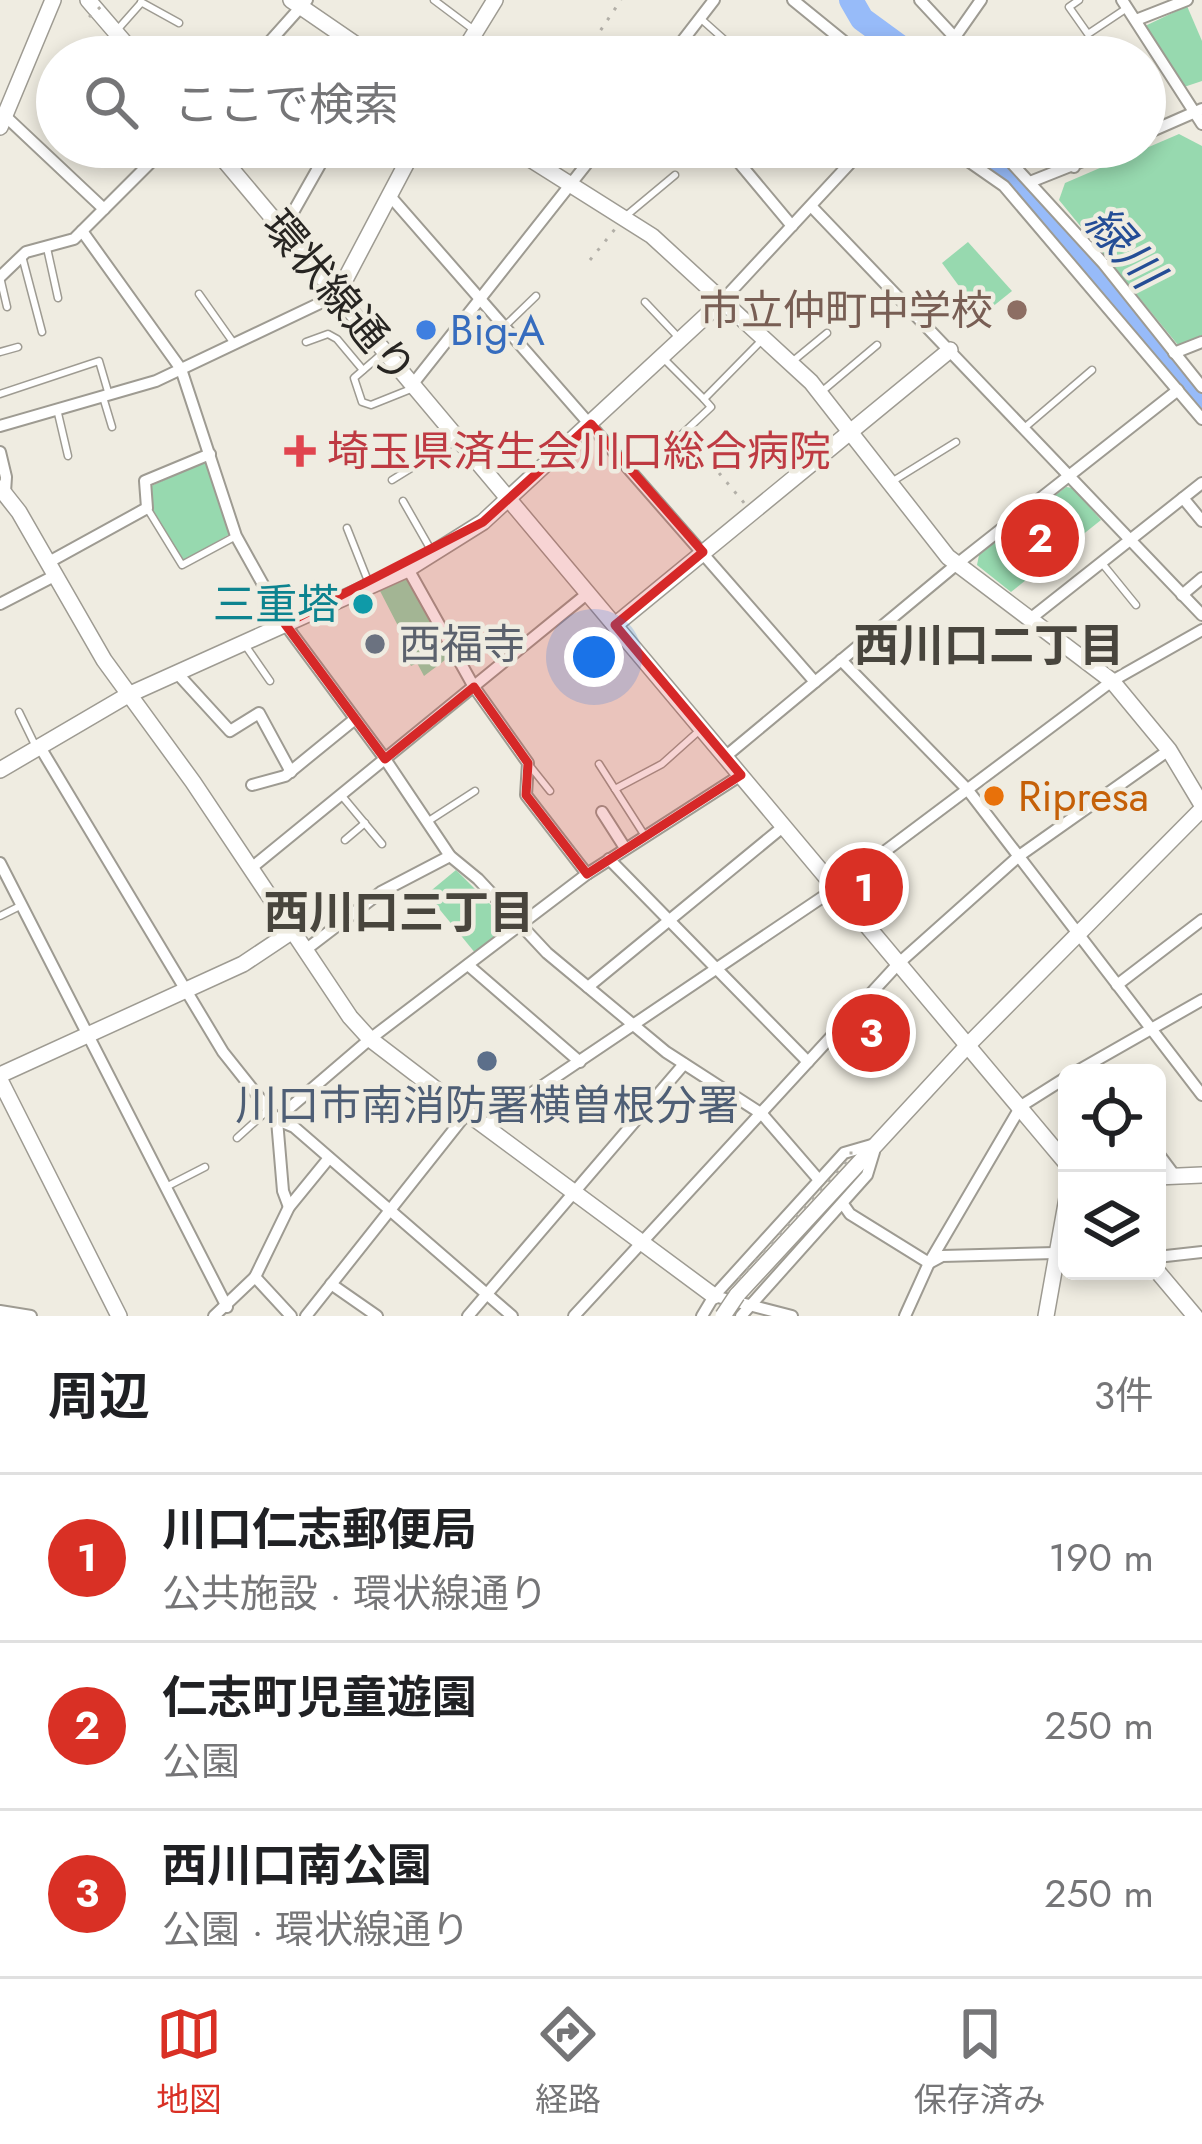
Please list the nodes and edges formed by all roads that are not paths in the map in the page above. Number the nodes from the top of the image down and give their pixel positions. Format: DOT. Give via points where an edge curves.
graph roads {
  1 [pos="53,0"];
  2 [pos="434,0"];
  3 [pos="495,0"];
  4 [pos="692,0"];
  5 [pos="793,0"];
  6 [pos="920,0"];
  7 [pos="981,0"];
  8 [pos="1079,0"];
  9 [pos="1187,0"];
  10 [pos="142,1"];
  11 [pos="300,2"];
  12 [pos="1125,4"];
  13 [pos="94,6"];
  14 [pos="707,9"];
  15 [pos="1136,20"];
  16 [pos="179,22"];
  17 [pos="474,31"];
  18 [pos="116,32"];
  19 [pos="37,36"];
  20 [pos="119,36"];
  21 [pos="273,36"];
  22 [pos="346,36"];
  23 [pos="471,36"];
  24 [pos="686,36"];
  25 [pos="726,36"];
  26 [pos="835,36"];
  27 [pos="954,36"];
  28 [pos="956,36"];
  29 [pos="1147,36"];
  30 [pos="36,39"];
  31 [pos="1166,64"];
  32 [pos="1198,110"];
  33 [pos="2,118"];
  34 [pos="1166,124"];
  35 [pos="1202,124"];
  36 [pos="36,148"];
  37 [pos="58,168"];
  38 [pos="145,168"];
  39 [pos="231,168"];
  40 [pos="318,168"];
  41 [pos="404,168"];
  42 [pos="545,168"];
  43 [pos="584,168"];
  44 [pos="748,168"];
  45 [pos="846,168"];
  46 [pos="978,168"];
  47 [pos="1017,168"];
  48 [pos="1071,168"];
  49 [pos="675,175"];
  50 [pos="1030,182"];
  51 [pos="571,184"];
  52 [pos="390,196"];
  53 [pos="811,206"];
  54 [pos="104,209"];
  55 [pos="623,218"];
  56 [pos="792,226"];
  57 [pos="283,230"];
  58 [pos="82,231"];
  59 [pos="47,247"];
  60 [pos="22,256"];
  61 [pos="0,277"];
  62 [pos="199,294"];
  63 [pos="338,295"];
  64 [pos="536,296"];
  65 [pos="58,298"];
  66 [pos="481,299"];
  67 [pos="723,300"];
  68 [pos="645,302"];
  69 [pos="7,307"];
  70 [pos="505,326"];
  71 [pos="42,332"];
  72 [pos="827,333"];
  73 [pos="764,338"];
  74 [pos="681,340"];
  75 [pos="306,342"];
  76 [pos="1202,342"];
  77 [pos="235,345"];
  78 [pos="877,345"];
  79 [pos="19,347"];
  80 [pos="950,350"];
  81 [pos="385,351"];
  82 [pos="0,352"];
  83 [pos="1174,353"];
  84 [pos="662,357"];
  85 [pos="791,363"];
  86 [pos="182,369"];
  87 [pos="363,370"];
  88 [pos="1092,370"];
  89 [pos="414,386"];
  90 [pos="1202,387"];
  91 [pos="1178,390"];
  92 [pos="820,393"];
  93 [pos="0,394"];
  94 [pos="106,396"];
  95 [pos="704,399"];
  96 [pos="57,410"];
  97 [pos="1202,419"];
  98 [pos="591,424"];
  99 [pos="0,425"];
  100 [pos="112,427"];
  101 [pos="1023,429"];
  102 [pos="851,432"];
  103 [pos="678,438"];
  104 [pos="459,439"];
  105 [pos="956,442"];
  106 [pos="0,452"];
  107 [pos="209,454"];
  108 [pos="68,456"];
  109 [pos="1069,476"];
  110 [pos="392,480"];
  111 [pos="890,483"];
  112 [pos="1202,483"];
  113 [pos="3,490"];
  114 [pos="1183,498"];
  115 [pos="511,500"];
  116 [pos="403,501"];
  117 [pos="147,508"];
  118 [pos="1202,521"];
  119 [pos="346,528"];
  120 [pos="236,536"];
  121 [pos="1130,540"];
  122 [pos="703,553"];
  123 [pos="433,554"];
  124 [pos="1102,562"];
  125 [pos="957,563"];
  126 [pos="52,569"];
  127 [pos="408,569"];
  128 [pos="1202,578"];
  129 [pos="370,586"];
  130 [pos="588,593"];
  131 [pos="1182,595"];
  132 [pos="0,604"];
  133 [pos="1136,605"];
  134 [pos="1202,615"];
  135 [pos="1030,619"];
  136 [pos="285,624"];
  137 [pos="615,626"];
  138 [pos="1202,630"];
  139 [pos="244,644"];
  140 [pos="842,660"];
  141 [pos="176,672"];
  142 [pos="1112,680"];
  143 [pos="270,681"];
  144 [pos="815,682"];
  145 [pos="474,687"];
  146 [pos="128,695"];
  147 [pos="19,712"];
  148 [pos="356,718"];
  149 [pos="702,728"];
  150 [pos="39,748"];
  151 [pos="1169,751"];
  152 [pos="725,756"];
  153 [pos="385,758"];
  154 [pos="528,763"];
  155 [pos="598,764"];
  156 [pos="0,770"];
  157 [pos="291,772"];
  158 [pos="741,775"];
  159 [pos="252,785"];
  160 [pos="615,789"];
  161 [pos="967,789"];
  162 [pos="475,791"];
  163 [pos="550,791"];
  164 [pos="340,795"];
  165 [pos="1202,807"];
  166 [pos="602,812"];
  167 [pos="427,822"];
  168 [pos="364,823"];
  169 [pos="784,826"];
  170 [pos="645,836"];
  171 [pos="345,840"];
  172 [pos="382,844"];
  173 [pos="626,848"];
  174 [pos="450,856"];
  175 [pos="1019,856"];
  176 [pos="609,859"];
  177 [pos="250,869"];
  178 [pos="2,870"];
  179 [pos="587,874"];
  180 [pos="836,888"];
  181 [pos="22,905"];
  182 [pos="0,916"];
  183 [pos="668,919"];
  184 [pos="1202,920"];
  185 [pos="519,926"];
  186 [pos="291,932"];
  187 [pos="1077,935"];
  188 [pos="304,951"];
  189 [pos="899,963"];
  190 [pos="468,965"];
  191 [pos="717,969"];
  192 [pos="1117,986"];
  193 [pos="588,987"];
  194 [pos="186,990"];
  195 [pos="1202,1000"];
  196 [pos="635,1025"];
  197 [pos="1151,1030"];
  198 [pos="88,1035"];
  199 [pos="370,1039"];
  200 [pos="968,1045"];
  201 [pos="580,1062"];
  202 [pos="808,1062"];
  203 [pos="684,1064"];
  204 [pos="1100,1064"];
  205 [pos="0,1078"];
  206 [pos="1058,1083"];
  207 [pos="1202,1095"];
  208 [pos="1021,1106"];
  209 [pos="268,1109"];
  210 [pos="466,1113"];
  211 [pos="762,1114"];
  212 [pos="278,1120"];
  213 [pos="483,1126"];
  214 [pos="237,1138"];
  215 [pos="876,1143"];
  216 [pos="1058,1153"];
  217 [pos="329,1158"];
  218 [pos="1166,1164"];
  219 [pos="205,1166"];
  220 [pos="1202,1175"];
  221 [pos="1166,1176"];
  222 [pos="1175,1176"];
  223 [pos="819,1180"];
  224 [pos="166,1187"];
  225 [pos="573,1194"];
  226 [pos="843,1204"];
  227 [pos="289,1207"];
  228 [pos="389,1210"];
  229 [pos="1058,1239"];
  230 [pos="641,1245"];
  231 [pos="1202,1252"];
  232 [pos="1055,1253"];
  233 [pos="1166,1256"];
  234 [pos="929,1263"];
  235 [pos="254,1277"];
  236 [pos="1165,1280"];
  237 [pos="331,1284"];
  238 [pos="487,1295"];
  239 [pos="714,1297"];
  240 [pos="741,1300"];
  241 [pos="226,1307"];
  242 [pos="0,1311"];
  243 [pos="32,1316"];
  244 [pos="119,1316"];
  245 [pos="214,1316"];
  246 [pos="291,1316"];
  247 [pos="306,1316"];
  248 [pos="377,1316"];
  249 [pos="468,1316"];
  250 [pos="512,1316"];
  251 [pos="574,1316"];
  252 [pos="702,1316"];
  253 [pos="723,1316"];
  254 [pos="792,1316"];
  255 [pos="905,1316"];
  256 [pos="1046,1316"];
  257 [pos="1195,1316"];
  1 -- 19 [label="street"];
  2 -- 17 [label="lane"];
  3 -- 17 [label="street"];
  4 -- 14 [label="street"];
  5 -- 26 [label="street"];
  6 -- 27 [label="street"];
  7 -- 28 [label="street"];
  8 -- 12 [label="lane" via="1069,7 1088,34"];
  9 -- 15 [label="street"];
  10 -- 16 [label="lane"];
  10 -- 18 [label="lane"];
  11 -- 21 [label="street"];
  11 -- 22 [label="street"];
  12 -- 15 [label="street"];
  13 -- 18 [label="street"];
  14 -- 24 [label="street"];
  14 -- 25 [label="lane"];
  15 -- 29 [label="street"];
  17 -- 23 [label="street"];
  18 -- 20 [label="street"];
  30 -- 33 [label="street"];
  31 -- 32 [label="street"];
  32 -- 34 [label="street"];
  32 -- 35 [label="street"];
  33 -- 36 [label="street"];
  37 -- 54 [label="street"];
  38 -- 54 [label="street"];
  39 -- 57 [label="street, 環状線通り"];
  40 -- 57 [label="street"];
  41 -- 52 [label="street"];
  42 -- 51 [label="street"];
  43 -- 51 [label="street"];
  44 -- 56 [label="street"];
  45 -- 53 [label="street"];
  46 -- 91 [label="street" via="1004,186"];
  47 -- 50 [label="street"];
  48 -- 50 [label="street"];
  49 -- 55 [label="lane"];
  50 -- 83 [label="street"];
  51 -- 55 [label="street"];
  51 -- 66 [label="street"];
  52 -- 63 [label="street"];
  52 -- 66 [label="street"];
  53 -- 56 [label="street"];
  53 -- 80 [label="street"];
  54 -- 58 [label="street"];
  55 -- 67 [label="street"];
  56 -- 67 [label="street"];
  57 -- 63 [label="street, 環状線通り"];
  58 -- 59 [label="street"];
  58 -- 86 [label="street"];
  59 -- 60 [label="street"];
  59 -- 65 [label="lane"];
  60 -- 61 [label="street"];
  60 -- 71 [label="lane"];
  61 -- 69 [label="lane"];
  62 -- 77 [label="lane"];
  63 -- 77 [label="street"];
  63 -- 81 [label="street, 環状線通り"];
  64 -- 70 [label="lane"];
  66 -- 70 [label="street"];
  66 -- 89 [label="street"];
  67 -- 73 [label="street"];
  67 -- 74 [label="street"];
  68 -- 74 [label="lane"];
  70 -- 98 [label="street"];
  72 -- 85 [label="lane"];
  73 -- 85 [label="street"];
  73 -- 95 [label="lane"];
  74 -- 84 [label="street"];
  75 -- 87 [label="lane" via="328,334"];
  76 -- 83 [label="street"];
  77 -- 86 [label="street"];
  78 -- 92 [label="lane"];
  79 -- 82 [label="lane"];
  80 -- 101 [label="street"];
  80 -- 102 [label="street"];
  81 -- 87 [label="lane"];
  81 -- 89 [label="street, 環状線通り"];
  83 -- 90 [label="street"];
  84 -- 95 [label="lane"];
  84 -- 98 [label="street"];
  85 -- 92 [label="street"];
  86 -- 94 [label="street"];
  86 -- 107 [label="street"];
  87 -- 89 [label="lane" via="353,378 362,403"];
  88 -- 101 [label="lane"];
  89 -- 104 [label="street, 環状線通り"];
  91 -- 97 [label="street"];
  91 -- 109 [label="street"];
  92 -- 102 [label="street"];
  93 -- 94 [label="lane" via="99,362"];
  94 -- 96 [label="street"];
  94 -- 100 [label="lane"];
  95 -- 103 [label="lane" via="711,407"];
  96 -- 99 [label="street"];
  96 -- 108 [label="lane"];
  98 -- 115 [label="street"];
  98 -- 122 [label="street"];
  101 -- 109 [label="street"];
  102 -- 111 [label="street"];
  102 -- 122 [label="street"];
  104 -- 110 [label="lane"];
  104 -- 115 [label="street, 環状線通り"];
  105 -- 111 [label="lane"];
  106 -- 113 [label="street"];
  107 -- 117 [label="street" via="145,481"];
  107 -- 120 [label="street"];
  109 -- 121 [label="street"];
  109 -- 125 [label="street"];
  111 -- 125 [label="street"];
  112 -- 114 [label="street"];
  113 -- 126 [label="street"];
  114 -- 118 [label="street"];
  114 -- 121 [label="street"];
  115 -- 123 [label="street"];
  115 -- 130 [label="street, 環状線通り"];
  116 -- 123 [label="lane"];
  117 -- 120 [label="lane" via="182,565"];
  117 -- 126 [label="street"];
  119 -- 129 [label="lane"];
  120 -- 136 [label="street"];
  121 -- 124 [label="street"];
  121 -- 131 [label="street"];
  122 -- 137 [label="street"];
  122 -- 144 [label="street"];
  123 -- 127 [label="street"];
  124 -- 133 [label="lane"];
  124 -- 135 [label="street"];
  125 -- 135 [label="street"];
  125 -- 140 [label="street"];
  126 -- 132 [label="street"];
  126 -- 146 [label="street"];
  127 -- 129 [label="street"];
  127 -- 145 [label="street"];
  128 -- 131 [label="street"];
  129 -- 136 [label="street"];
  130 -- 137 [label="street, 環状線通り"];
  130 -- 145 [label="street"];
  131 -- 134 [label="street"];
  135 -- 142 [label="street"];
  136 -- 139 [label="street"];
  136 -- 148 [label="street"];
  137 -- 149 [label="street, 環状線通り"];
  138 -- 142 [label="street"];
  139 -- 141 [label="street"];
  139 -- 143 [label="lane"];
  140 -- 144 [label="street"];
  140 -- 161 [label="street"];
  141 -- 146 [label="street"];
  141 -- 157 [label="street" via="230,731 259,713"];
  142 -- 151 [label="street"];
  142 -- 161 [label="street"];
  144 -- 152 [label="street"];
  145 -- 153 [label="street"];
  145 -- 154 [label="street"];
  146 -- 150 [label="street"];
  146 -- 177 [label="street"];
  147 -- 150 [label="lane"];
  148 -- 153 [label="street"];
  148 -- 157 [label="street"];
  149 -- 152 [label="street, 環状線通り"];
  149 -- 160 [label="lane" via="662,764"];
  150 -- 156 [label="street"];
  150 -- 194 [label="street"];
  151 -- 165 [label="street"];
  151 -- 175 [label="street"];
  152 -- 158 [label="street, 環状線通り"];
  153 -- 164 [label="street"];
  153 -- 167 [label="street"];
  154 -- 163 [label="lane"];
  154 -- 179 [label="street" via="526,795"];
  155 -- 160 [label="lane"];
  157 -- 159 [label="street"];
  158 -- 169 [label="street, 環状線通り"];
  158 -- 170 [label="street"];
  160 -- 170 [label="lane"];
  161 -- 175 [label="street"];
  161 -- 180 [label="street"];
  162 -- 167 [label="lane"];
  164 -- 168 [label="lane"];
  164 -- 177 [label="street"];
  165 -- 187 [label="street"];
  166 -- 173 [label="street"];
  167 -- 174 [label="street"];
  168 -- 171 [label="lane"];
  168 -- 172 [label="lane"];
  169 -- 180 [label="street, 環状線通り"];
  169 -- 183 [label="street"];
  170 -- 173 [label="street"];
  173 -- 176 [label="street"];
  174 -- 185 [label="street"];
  174 -- 188 [label="street" via="381,892"];
  175 -- 187 [label="street"];
  175 -- 189 [label="street"];
  176 -- 179 [label="street"];
  176 -- 183 [label="street"];
  177 -- 186 [label="street"];
  178 -- 181 [label="street"];
  179 -- 185 [label="street"];
  180 -- 189 [label="street, 環状線通り"];
  180 -- 191 [label="street"];
  181 -- 182 [label="lane"];
  181 -- 198 [label="street"];
  183 -- 191 [label="street"];
  183 -- 193 [label="street"];
  184 -- 192 [label="street"];
  185 -- 190 [label="street"];
  185 -- 193 [label="street"];
  186 -- 188 [label="street"];
  186 -- 194 [label="street"];
  187 -- 192 [label="street"];
  187 -- 200 [label="street"];
  188 -- 199 [label="street"];
  189 -- 200 [label="street, 環状線通り"];
  189 -- 202 [label="street"];
  190 -- 199 [label="street"];
  190 -- 201 [label="street"];
  191 -- 196 [label="street"];
  191 -- 202 [label="street"];
  192 -- 197 [label="street"];
  193 -- 196 [label="street"];
  194 -- 198 [label="street"];
  194 -- 209 [label="street"];
  195 -- 197 [label="street"];
  196 -- 201 [label="street"];
  196 -- 203 [label="street"];
  197 -- 204 [label="street"];
  197 -- 207 [label="street"];
  198 -- 205 [label="street"];
  198 -- 224 [label="street"];
  199 -- 210 [label="street"];
  199 -- 212 [label="street"];
  200 -- 208 [label="street, 環状線通り"];
  200 -- 215 [label="street"];
  201 -- 213 [label="street"];
  202 -- 211 [label="street"];
  203 -- 211 [label="street"];
  203 -- 225 [label="street"];
  205 -- 244 [label="street"];
  206 -- 208 [label="street"];
  208 -- 216 [label="street, 環状線通り"];
  208 -- 234 [label="street"];
  209 -- 212 [label="street"];
  209 -- 214 [label="lane"];
  210 -- 213 [label="street"];
  210 -- 228 [label="street"];
  211 -- 223 [label="street"];
  211 -- 230 [label="street"];
  212 -- 217 [label="street"];
  212 -- 227 [label="street"];
  213 -- 225 [label="street"];
  215 -- 223 [label="street" via="850,1150"];
  215 -- 226 [label="street" via="867,1175"];
  215 -- 240 [label="street"];
  217 -- 227 [label="street"];
  217 -- 228 [label="street"];
  218 -- 222 [label="street"];
  219 -- 224 [label="lane"];
  220 -- 222 [label="street"];
  221 -- 222 [label="street"];
  223 -- 239 [label="street"];
  224 -- 241 [label="street"];
  225 -- 230 [label="street"];
  225 -- 238 [label="street"];
  226 -- 234 [label="street"];
  226 -- 240 [label="street"];
  227 -- 235 [label="street"];
  228 -- 237 [label="street"];
  228 -- 238 [label="street"];
  229 -- 232 [label="street"];
  230 -- 239 [label="street"];
  230 -- 251 [label="street"];
  231 -- 233 [label="street"];
  232 -- 234 [label="street"];
  232 -- 256 [label="street"];
  234 -- 255 [label="street"];
  235 -- 241 [label="street"];
  235 -- 246 [label="street"];
  236 -- 257 [label="street"];
  237 -- 247 [label="street"];
  237 -- 248 [label="street"];
  238 -- 249 [label="street"];
  238 -- 250 [label="street"];
  239 -- 240 [label="street"];
  239 -- 252 [label="street"];
  240 -- 253 [label="street, bridge"];
  240 -- 254 [label="street"];
  241 -- 245 [label="street"];
  242 -- 243 [label="street"];
}
